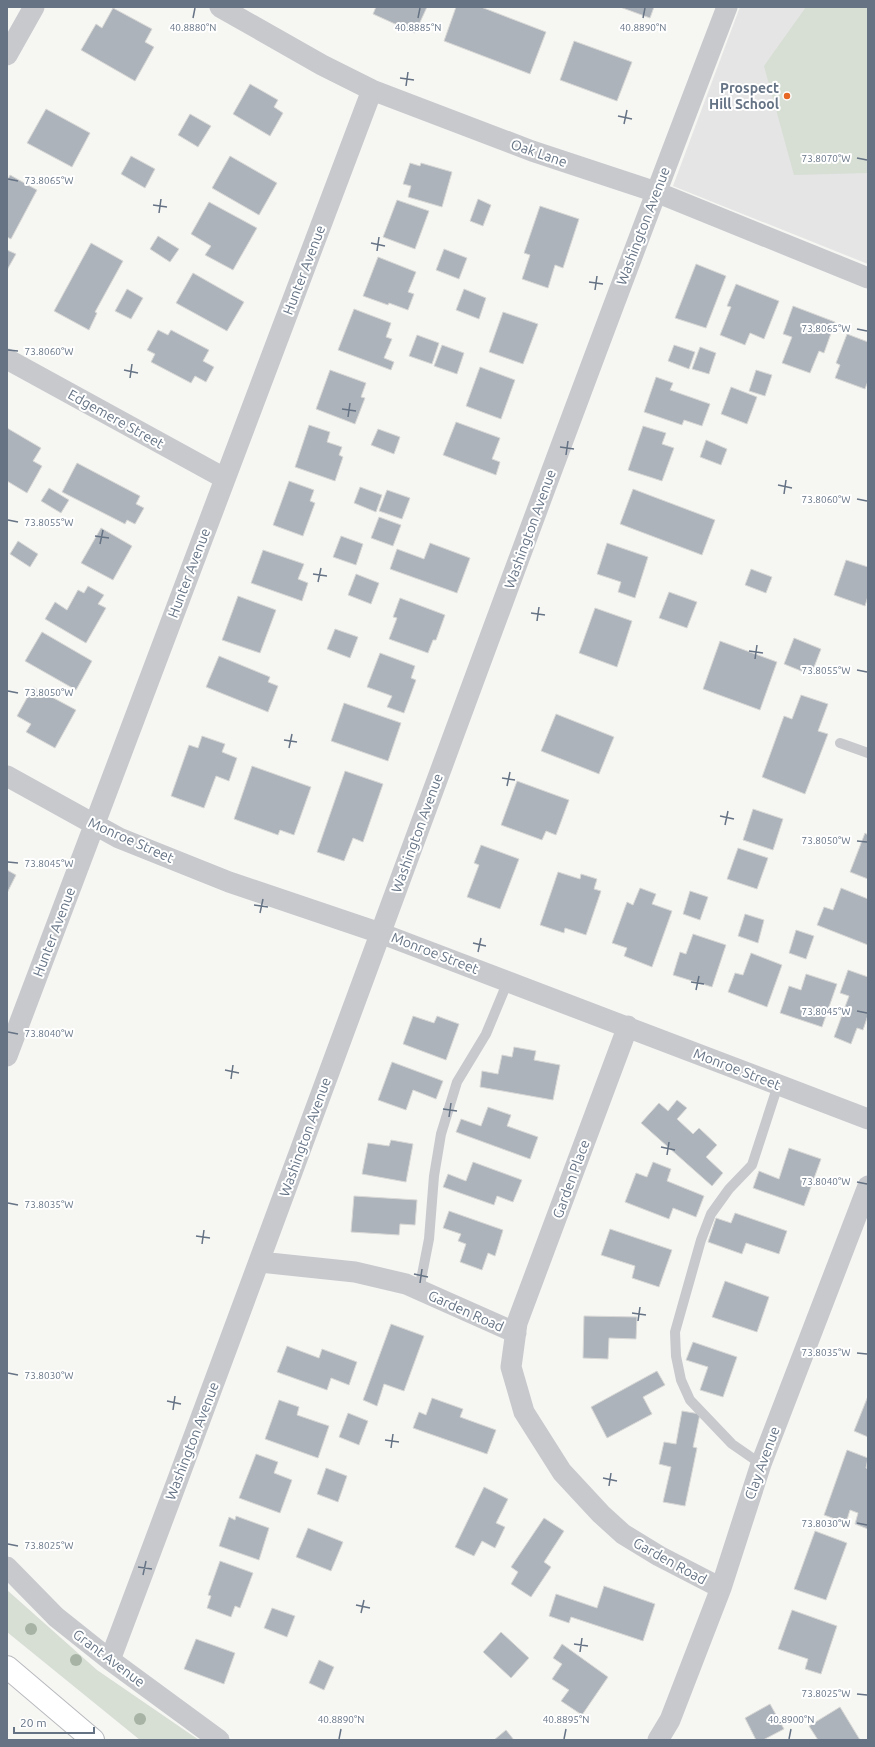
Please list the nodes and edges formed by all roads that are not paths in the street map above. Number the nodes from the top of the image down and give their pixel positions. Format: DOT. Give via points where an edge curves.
graph roads {
  1 [pos="34,7"];
  2 [pos="220,7"];
  3 [pos="726,7"];
  4 [pos="7,55"];
  5 [pos="372,90"];
  6 [pos="656,192"];
  7 [pos="868,278"];
  8 [pos="7,359"];
  9 [pos="224,478"];
  10 [pos="840,743"];
  11 [pos="868,752"];
  12 [pos="7,776"];
  13 [pos="94,824"];
  14 [pos="380,933"];
  15 [pos="508,981"];
  16 [pos="628,1026"];
  17 [pos="7,1056"];
  18 [pos="778,1085"];
  19 [pos="868,1119"];
  20 [pos="868,1186"];
  21 [pos="260,1262"];
  22 [pos="419,1290"];
  23 [pos="516,1333"];
  24 [pos="761,1464"];
  25 [pos="7,1567"];
  26 [pos="721,1588"];
  27 [pos="110,1660"];
  28 [pos="7,1667"];
  29 [pos="93,1740"];
  30 [pos="219,1740"];
  31 [pos="658,1740"];
  1 -- 4 [label="street"];
  2 -- 5 [label="street, Oak Lane" via="322,65"];
  3 -- 6 [label="street, Washington Avenue"];
  5 -- 6 [label="street, Oak Lane" via="532,151"];
  5 -- 9 [label="street, Hunter Avenue"];
  6 -- 7 [label="street, Oak Lane"];
  6 -- 14 [label="street, Washington Avenue"];
  8 -- 9 [label="street, Edgemere Street"];
  9 -- 13 [label="street, Hunter Avenue"];
  10 -- 11 [label="lane"];
  12 -- 13 [label="street, Monroe Street"];
  13 -- 14 [label="street, Monroe Street" via="119,838 229,882"];
  13 -- 17 [label="street, Hunter Avenue"];
  14 -- 15 [label="street, Monroe Street"];
  14 -- 21 [label="street, Washington Avenue"];
  15 -- 16 [label="street, Monroe Street"];
  15 -- 22 [label="lane" via="486,1034 458,1082 441,1134 434,1176 429,1239"];
  16 -- 18 [label="street, Monroe Street"];
  16 -- 23 [label="street, Garden Place" via="517,1323"];
  18 -- 19 [label="street, Monroe Street"];
  18 -- 24 [label="lane" via="752,1165 729,1189 711,1214 675,1332 681,1380 690,1400 732,1444"];
  20 -- 24 [label="street, Clay Avenue"];
  21 -- 22 [label="street, Garden Road" via="355,1272 406,1284"];
  21 -- 27 [label="street, Washington Avenue"];
  22 -- 23 [label="street, Garden Road"];
  23 -- 26 [label="street, Garden Road" via="511,1367 524,1412 562,1472 623,1534"];
  24 -- 26 [label="street, Clay Avenue"];
  25 -- 27 [label="street, Grant Avenue" via="56,1617"];
  26 -- 31 [label="street, Clay Avenue" via="670,1720"];
  27 -- 30 [label="street, Grant Avenue"];
  28 -- 29 [label="highway"];
}
